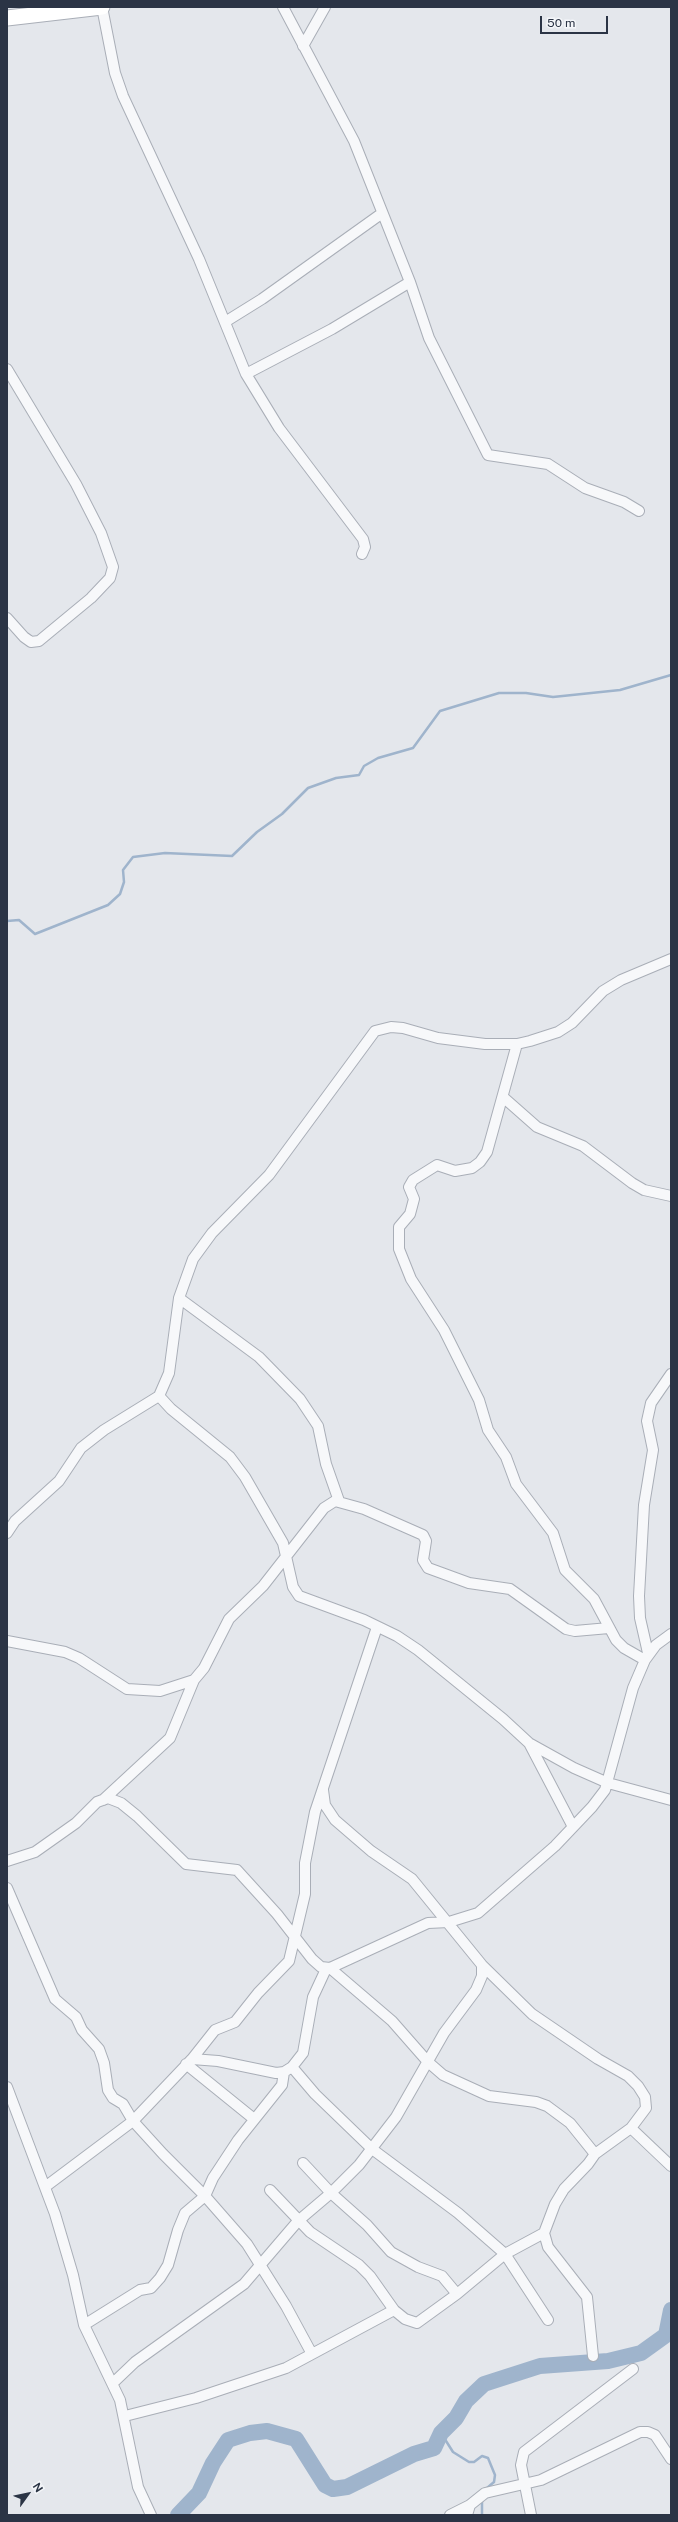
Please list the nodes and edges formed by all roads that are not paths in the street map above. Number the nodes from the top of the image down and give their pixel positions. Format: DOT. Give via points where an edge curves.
graph roads {
  1 [pos="102,7"];
  2 [pos="283,7"];
  3 [pos="325,7"];
  4 [pos="7,18"];
  5 [pos="303,46"];
  6 [pos="381,214"];
  7 [pos="410,282"];
  8 [pos="225,322"];
  9 [pos="7,369"];
  10 [pos="246,374"];
  11 [pos="639,511"];
  12 [pos="362,554"];
  13 [pos="7,618"];
  14 [pos="671,959"];
  15 [pos="517,1044"];
  16 [pos="503,1097"];
  17 [pos="671,1196"];
  18 [pos="179,1298"];
  19 [pos="671,1374"];
  20 [pos="159,1396"];
  21 [pos="339,1501"];
  22 [pos="7,1533"];
  23 [pos="287,1554"];
  24 [pos="377,1627"];
  25 [pos="609,1628"];
  26 [pos="671,1634"];
  27 [pos="7,1640"];
  28 [pos="646,1656"];
  29 [pos="194,1680"];
  30 [pos="529,1743"];
  31 [pos="608,1783"];
  32 [pos="324,1790"];
  33 [pos="103,1800"];
  34 [pos="671,1800"];
  35 [pos="573,1827"];
  36 [pos="7,1861"];
  37 [pos="7,1888"];
  38 [pos="449,1922"];
  39 [pos="295,1939"];
  40 [pos="482,1965"];
  41 [pos="328,1969"];
  42 [pos="189,2061"];
  43 [pos="428,2062"];
  44 [pos="288,2070"];
  45 [pos="7,2087"];
  46 [pos="254,2119"];
  47 [pos="133,2121"];
  48 [pos="631,2128"];
  49 [pos="372,2149"];
  50 [pos="595,2154"];
  51 [pos="303,2163"];
  52 [pos="671,2166"];
  53 [pos="45,2187"];
  54 [pos="270,2190"];
  55 [pos="331,2193"];
  56 [pos="205,2196"];
  57 [pos="298,2221"];
  58 [pos="544,2233"];
  59 [pos="505,2254"];
  60 [pos="261,2263"];
  61 [pos="457,2294"];
  62 [pos="394,2310"];
  63 [pos="548,2320"];
  64 [pos="84,2325"];
  65 [pos="312,2354"];
  66 [pos="593,2356"];
  67 [pos="633,2368"];
  68 [pos="113,2383"];
  69 [pos="125,2416"];
  70 [pos="671,2458"];
  71 [pos="526,2484"];
  72 [pos="470,2505"];
  73 [pos="151,2515"];
  74 [pos="450,2515"];
  75 [pos="467,2515"];
  76 [pos="531,2515"];
  1 -- 4 [label="street"];
  1 -- 8 [label="street" via="114,73"];
  2 -- 5 [label="street"];
  3 -- 5 [label="street"];
  5 -- 6 [label="street" via="354,141"];
  6 -- 7 [label="street"];
  6 -- 8 [label="street" via="262,299"];
  7 -- 10 [label="street" via="332,329"];
  7 -- 11 [label="street" via="429,338 488,455 548,464 585,488 624,502"];
  8 -- 10 [label="street"];
  9 -- 13 [label="street" via="76,484 101,533 113,567 110,578 91,598 39,641 31,642 24,637"];
  10 -- 12 [label="street" via="279,428 363,539 365,547"];
  14 -- 15 [label="street" via="621,980 603,991 580,1016 558,1032"];
  15 -- 16 [label="street"];
  15 -- 18 [label="street" via="455,1040 392,1027 375,1031 274,1169 203,1244 193,1259"];
  16 -- 17 [label="street" via="537,1127 583,1146 632,1183 649,1192"];
  16 -- 25 [label="street" via="490,1143 480,1162 464,1171 437,1166 413,1180 409,1187 414,1199 410,1214 399,1227 399,1249 411,1279 444,1330 479,1400 488,1430 506,1457 516,1484 548,1525 558,1544 566,1570 594,1599"];
  18 -- 20 [label="street" via="169,1374"];
  18 -- 21 [label="street" via="259,1357 300,1399 318,1426 326,1464"];
  19 -- 28 [label="street" via="652,1400 647,1421 653,1450 644,1505 639,1596"];
  20 -- 22 [label="street" via="104,1430 81,1448 59,1481 14,1521"];
  20 -- 23 [label="street" via="171,1409 230,1457 245,1477"];
  21 -- 23 [label="street" via="324,1508"];
  21 -- 25 [label="street" via="423,1535 426,1541 423,1560 428,1568 469,1583 510,1589 566,1629 575,1631"];
  23 -- 24 [label="street" via="294,1587 299,1596"];
  23 -- 29 [label="street" via="263,1586 229,1619 204,1668"];
  24 -- 30 [label="street" via="418,1650"];
  24 -- 32 [label="street" via="352,1697"];
  25 -- 28 [label="street" via="624,1648"];
  26 -- 28 [label="street"];
  27 -- 29 [label="street" via="72,1655 127,1689 160,1691"];
  28 -- 31 [label="street" via="633,1688"];
  29 -- 33 [label="street" via="170,1738"];
  30 -- 31 [label="street"];
  30 -- 35 [label="street"];
  31 -- 34 [label="street"];
  31 -- 35 [label="street" via="602,1796"];
  32 -- 38 [label="street" via="325,1805 335,1820 371,1851 412,1879"];
  32 -- 39 [label="street" via="309,1836 305,1863 306,1894"];
  33 -- 36 [label="street" via="35,1852"];
  33 -- 39 [label="street" via="108,1798 121,1803 186,1864 237,1870 277,1914"];
  35 -- 38 [label="street" via="544,1856 478,1913"];
  37 -- 47 [label="street" via="55,1999 76,2017 82,2030 99,2049 108,2090 113,2098 123,2104"];
  38 -- 40 [label="street"];
  38 -- 41 [label="street" via="423,1925"];
  39 -- 41 [label="street" via="312,1959"];
  39 -- 42 [label="street" via="285,1967 258,1993 235,2022 215,2030"];
  40 -- 43 [label="street" via="482,1976 476,1990 444,2033"];
  40 -- 48 [label="street" via="541,2021 617,2069 638,2086 647,2103"];
  41 -- 43 [label="street" via="392,2021"];
  41 -- 44 [label="street" via="313,1997 303,2053"];
  42 -- 44 [label="street"];
  42 -- 46 [label="street"];
  42 -- 47 [label="street"];
  43 -- 49 [label="street" via="409,2097"];
  43 -- 50 [label="street" via="455,2082 489,2096 536,2102 547,2106 570,2123"];
  44 -- 46 [label="street" via="282,2085"];
  44 -- 49 [label="street"];
  45 -- 53 [label="street"];
  46 -- 56 [label="street" via="212,2178"];
  47 -- 53 [label="street"];
  47 -- 56 [label="street"];
  48 -- 50 [label="street"];
  48 -- 52 [label="street"];
  49 -- 55 [label="street"];
  49 -- 59 [label="street" via="458,2213"];
  50 -- 58 [label="street" via="558,2198"];
  51 -- 55 [label="street"];
  53 -- 64 [label="street" via="73,2275"];
  54 -- 57 [label="street"];
  55 -- 57 [label="street"];
  55 -- 61 [label="street" via="367,2224 391,2252 418,2267 442,2276"];
  56 -- 60 [label="street"];
  56 -- 64 [label="street" via="185,2213 172,2253 160,2278 151,2288 140,2290"];
  57 -- 60 [label="street" via="277,2248"];
  57 -- 62 [label="street" via="332,2248 359,2265"];
  58 -- 59 [label="street"];
  58 -- 66 [label="street" via="548,2247 587,2297"];
  59 -- 61 [label="street"];
  59 -- 63 [label="street"];
  60 -- 65 [label="street"];
  60 -- 68 [label="street" via="230,2296 135,2362"];
  61 -- 62 [label="street" via="417,2323 405,2319"];
  62 -- 65 [label="street"];
  64 -- 68 [label="street"];
  65 -- 69 [label="street" via="286,2368 245,2383"];
  67 -- 71 [label="street" via="524,2452 522,2465"];
  68 -- 69 [label="street"];
  69 -- 73 [label="street" via="138,2487"];
  70 -- 71 [label="street" via="655,2435 640,2432 541,2480"];
  71 -- 72 [label="street" via="485,2493"];
  71 -- 76 [label="street"];
  72 -- 74 [label="street"];
  72 -- 75 [label="street"];
}
